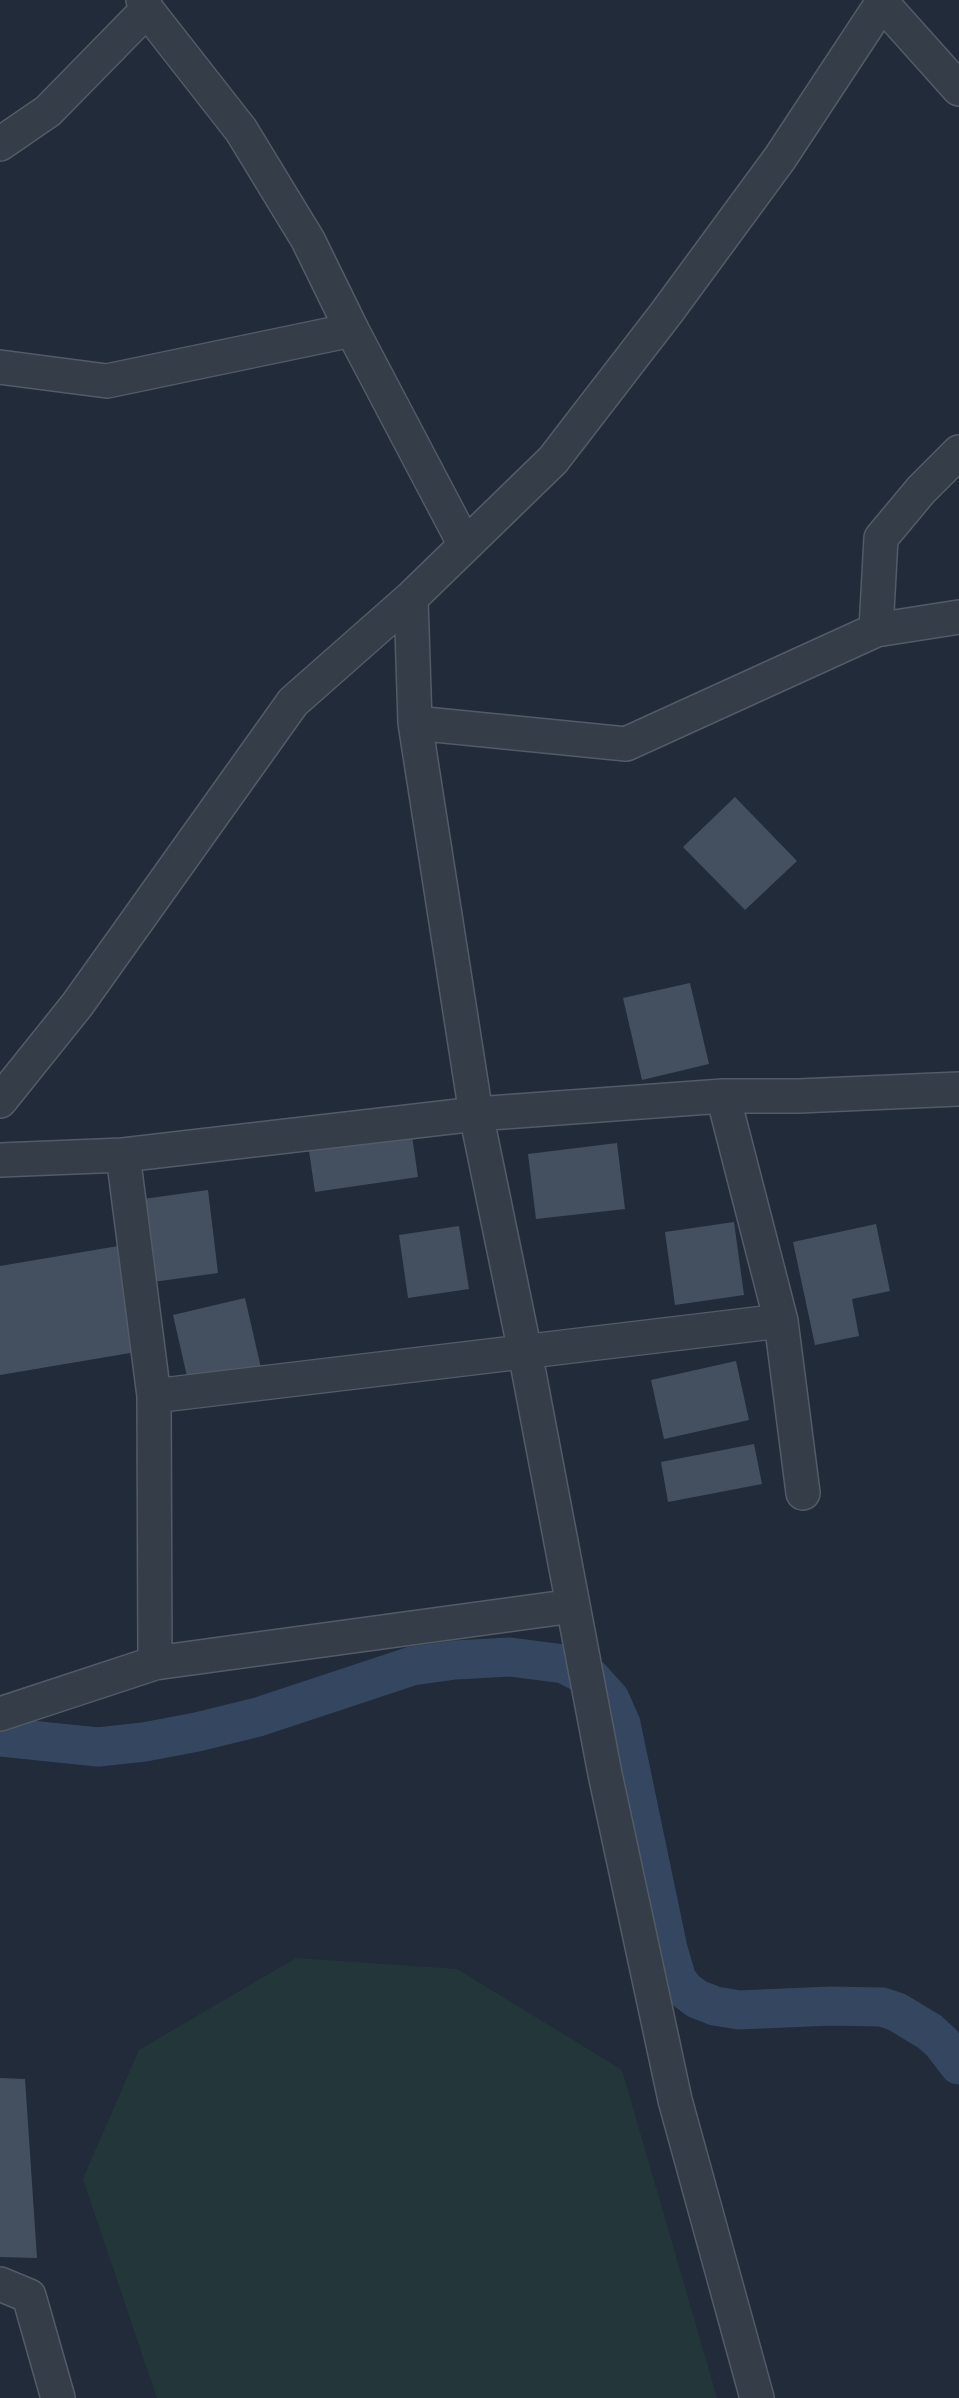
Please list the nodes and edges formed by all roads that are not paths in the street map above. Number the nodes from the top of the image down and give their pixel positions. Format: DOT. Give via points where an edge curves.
graph roads {
  1 [pos="883,2"];
  2 [pos="145,5"];
  3 [pos="959,89"];
  4 [pos="0,144"];
  5 [pos="352,330"];
  6 [pos="0,367"];
  7 [pos="959,452"];
  8 [pos="465,545"];
  9 [pos="411,598"];
  10 [pos="959,616"];
  11 [pos="876,630"];
  12 [pos="415,723"];
  13 [pos="959,1089"];
  14 [pos="723,1096"];
  15 [pos="0,1101"];
  16 [pos="476,1114"];
  17 [pos="123,1155"];
  18 [pos="0,1160"];
  19 [pos="781,1321"];
  20 [pos="525,1352"];
  21 [pos="154,1396"];
  22 [pos="803,1493"];
  23 [pos="573,1606"];
  24 [pos="155,1663"];
  25 [pos="0,1714"];
  26 [pos="0,2284"];
  27 [pos="58,2398"];
  28 [pos="757,2398"];
  1 -- 3 [label="street"];
  1 -- 8 [label="street" via="780,158 560,451"];
  2 -- 4 [label="street" via="48,111"];
  2 -- 5 [label="street" via="241,130 308,240"];
  5 -- 6 [label="street" via="107,381"];
  5 -- 8 [label="street"];
  7 -- 11 [label="street" via="881,538"];
  8 -- 9 [label="street"];
  9 -- 12 [label="street"];
  9 -- 15 [label="street" via="293,702 77,1005"];
  10 -- 11 [label="street"];
  11 -- 12 [label="street" via="626,744"];
  12 -- 16 [label="street"];
  13 -- 14 [label="street"];
  14 -- 16 [label="street"];
  14 -- 19 [label="street"];
  16 -- 17 [label="street"];
  16 -- 20 [label="street"];
  17 -- 18 [label="street"];
  17 -- 21 [label="street"];
  19 -- 20 [label="street"];
  19 -- 22 [label="street"];
  20 -- 21 [label="street"];
  20 -- 23 [label="street"];
  21 -- 24 [label="street"];
  23 -- 24 [label="street"];
  23 -- 28 [label="street" via="675,2100"];
  24 -- 25 [label="street"];
  26 -- 27 [label="street" via="29,2296"];
}
